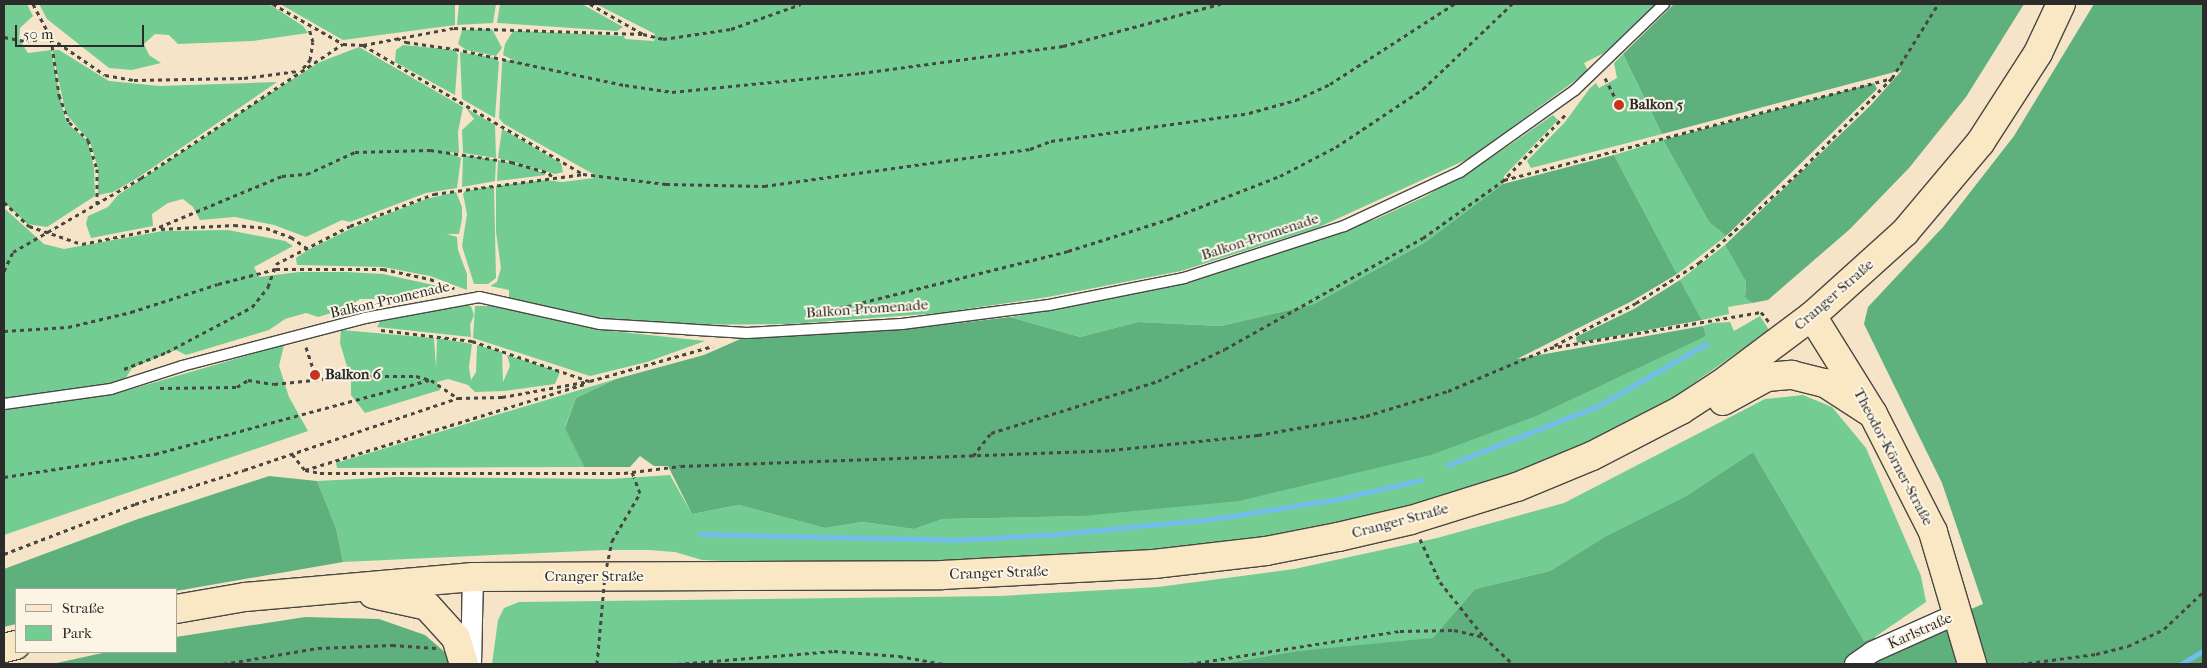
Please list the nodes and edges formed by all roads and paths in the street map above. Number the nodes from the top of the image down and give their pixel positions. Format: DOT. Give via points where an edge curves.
graph roads {
  1 [pos="33,4"];
  2 [pos="273,4"];
  3 [pos="590,4"];
  4 [pos="802,4"];
  5 [pos="1220,4"];
  6 [pos="1454,4"];
  7 [pos="1512,4"];
  8 [pos="1664,4"];
  9 [pos="1938,4"];
  10 [pos="2062,4"];
  11 [pos="309,27"];
  12 [pos="643,34"];
  13 [pos="4,37"];
  14 [pos="51,38"];
  15 [pos="397,38"];
  16 [pos="342,44"];
  17 [pos="363,45"];
  18 [pos="301,71"];
  19 [pos="1604,76"];
  20 [pos="1892,78"];
  21 [pos="1575,90"];
  22 [pos="1618,105"];
  23 [pos="584,174"];
  24 [pos="552,177"];
  25 [pos="1504,180"];
  26 [pos="4,202"];
  27 [pos="97,204"];
  28 [pos="152,230"];
  29 [pos="43,233"];
  30 [pos="308,248"];
  31 [pos="276,269"];
  32 [pos="4,271"];
  33 [pos="478,297"];
  34 [pos="1812,316"];
  35 [pos="796,329"];
  36 [pos="379,330"];
  37 [pos="4,331"];
  38 [pos="747,333"];
  39 [pos="1783,339"];
  40 [pos="303,340"];
  41 [pos="1550,348"];
  42 [pos="316,375"];
  43 [pos="431,380"];
  44 [pos="590,381"];
  45 [pos="158,388"];
  46 [pos="111,389"];
  47 [pos="458,398"];
  48 [pos="4,404"];
  49 [pos="1873,414"];
  50 [pos="292,454"];
  51 [pos="973,456"];
  52 [pos="305,470"];
  53 [pos="632,472"];
  54 [pos="4,477"];
  55 [pos="1517,487"];
  56 [pos="1411,520"];
  57 [pos="4,554"];
  58 [pos="473,577"];
  59 [pos="335,588"];
  60 [pos="2203,592"];
  61 [pos="178,610"];
  62 [pos="1959,613"];
  63 [pos="1484,637"];
  64 [pos="465,659"];
  65 [pos="223,664"];
  66 [pos="597,664"];
  67 [pos="677,664"];
  68 [pos="943,664"];
  69 [pos="1189,664"];
  70 [pos="1513,664"];
  71 [pos="1855,664"];
  72 [pos="1972,664"];
  73 [pos="2020,664"];
  1 -- 14 [label="path"];
  2 -- 11 [label="path"];
  3 -- 12 [label="path"];
  4 -- 12 [label="path" via="731,29 663,40"];
  5 -- 15 [label="path" via="1063,46 861,73 672,92"];
  6 -- 23 [label="path" via="1330,84 1296,100 1249,113 1051,141 1030,149 764,186 666,184"];
  7 -- 35 [label="path" via="1424,89 1336,147 1280,176 1169,220 1068,251 813,312"];
  8 -- 21 [label="lane, Balkon-Promenade"];
  9 -- 20 [label="path"];
  10 -- 34 [label="main road, Cranger Straße" via="2038,53 1980,143 1905,232"];
  11 -- 16 [label="path"];
  11 -- 18 [label="path" via="313,42 310,60"];
  12 -- 15 [label="path" via="494,27 454,28"];
  13 -- 14 [label="path" via="25,41"];
  14 -- 18 [label="path" via="105,75 134,80 244,78"];
  14 -- 27 [label="path" via="59,95 69,122 88,140 97,169"];
  15 -- 17 [label="path"];
  16 -- 17 [label="path"];
  16 -- 18 [label="path"];
  17 -- 23 [label="path"];
  18 -- 27 [label="path"];
  19 -- 22 [label="path"];
  20 -- 25 [label="path"];
  20 -- 41 [label="path" via="1797,174 1700,262 1636,303"];
  21 -- 25 [label="path" via="1576,98 1560,123"];
  21 -- 35 [label="lane, Balkon-Promenade" via="1460,172 1344,226 1184,278 1049,305 902,324"];
  23 -- 24 [label="path"];
  24 -- 28 [label="path" via="549,173 511,162 430,150 355,152 307,174 282,176"];
  24 -- 30 [label="path" via="434,194 350,226"];
  25 -- 51 [label="path" via="1423,238 1225,349 1130,390 991,433"];
  26 -- 29 [label="path" via="29,226"];
  27 -- 29 [label="path"];
  28 -- 29 [label="path" via="82,244"];
  28 -- 30 [label="path" via="177,226 266,228 291,237"];
  29 -- 32 [label="path" via="13,252"];
  30 -- 31 [label="path" via="276,264"];
  31 -- 33 [label="path" via="383,269 430,279"];
  31 -- 37 [label="path" via="68,327"];
  31 -- 46 [label="path" via="268,287 252,307 166,352 114,373"];
  33 -- 38 [label="lane, Balkon-Promenade" via="600,324"];
  33 -- 46 [label="lane, Balkon-Promenade" via="365,318 182,366"];
  34 -- 39 [label="main road, Cranger Straße"];
  34 -- 49 [label="main road, Theodor-Körner-Straße"];
  35 -- 38 [label="lane, Balkon-Promenade"];
  36 -- 44 [label="path" via="472,341"];
  38 -- 44 [label="path" via="696,352"];
  39 -- 41 [label="path" via="1761,312"];
  39 -- 55 [label="main road, Cranger Straße" via="1681,410 1592,456"];
  40 -- 42 [label="path"];
  41 -- 51 [label="path" via="1448,391 1366,416 1258,435 1111,450"];
  43 -- 45 [label="path" via="416,376 353,376 274,384 248,380 237,387"];
  43 -- 47 [label="path"];
  43 -- 54 [label="path" via="154,454"];
  44 -- 47 [label="path" via="502,397"];
  44 -- 52 [label="path" via="580,387"];
  46 -- 48 [label="lane, Balkon-Promenade"];
  47 -- 50 [label="path"];
  49 -- 55 [label="main road, Cranger Straße" via="1812,378 1766,377 1637,448 1556,485"];
  49 -- 62 [label="main road, Theodor-Körner-Straße" via="1933,532"];
  50 -- 52 [label="path"];
  50 -- 57 [label="path" via="135,504"];
  51 -- 53 [label="path" via="681,466"];
  52 -- 53 [label="path" via="320,473"];
  53 -- 66 [label="path, bridge" via="640,493 612,541 605,574"];
  55 -- 56 [label="main road, Cranger Straße"];
  56 -- 58 [label="main road, Cranger Straße" via="1266,551 1043,572"];
  56 -- 63 [label="path" via="1440,582"];
  58 -- 59 [label="main road, Cranger Straße"];
  58 -- 64 [label="street"];
  59 -- 61 [label="main road, Cranger Straße" via="246,596"];
  59 -- 64 [label="main road, Cranger Straße" via="427,606 456,638"];
  60 -- 73 [label="path" via="2164,629 2128,646 2096,654"];
  62 -- 71 [label="street, Karlstraße" via="1872,652"];
  62 -- 72 [label="main road, Theodor-Körner-Straße"];
  63 -- 69 [label="path" via="1454,630 1400,631"];
  63 -- 70 [label="path"];
  64 -- 65 [label="path" via="392,645 318,648"];
  67 -- 68 [label="path" via="834,651 899,656"];
}
